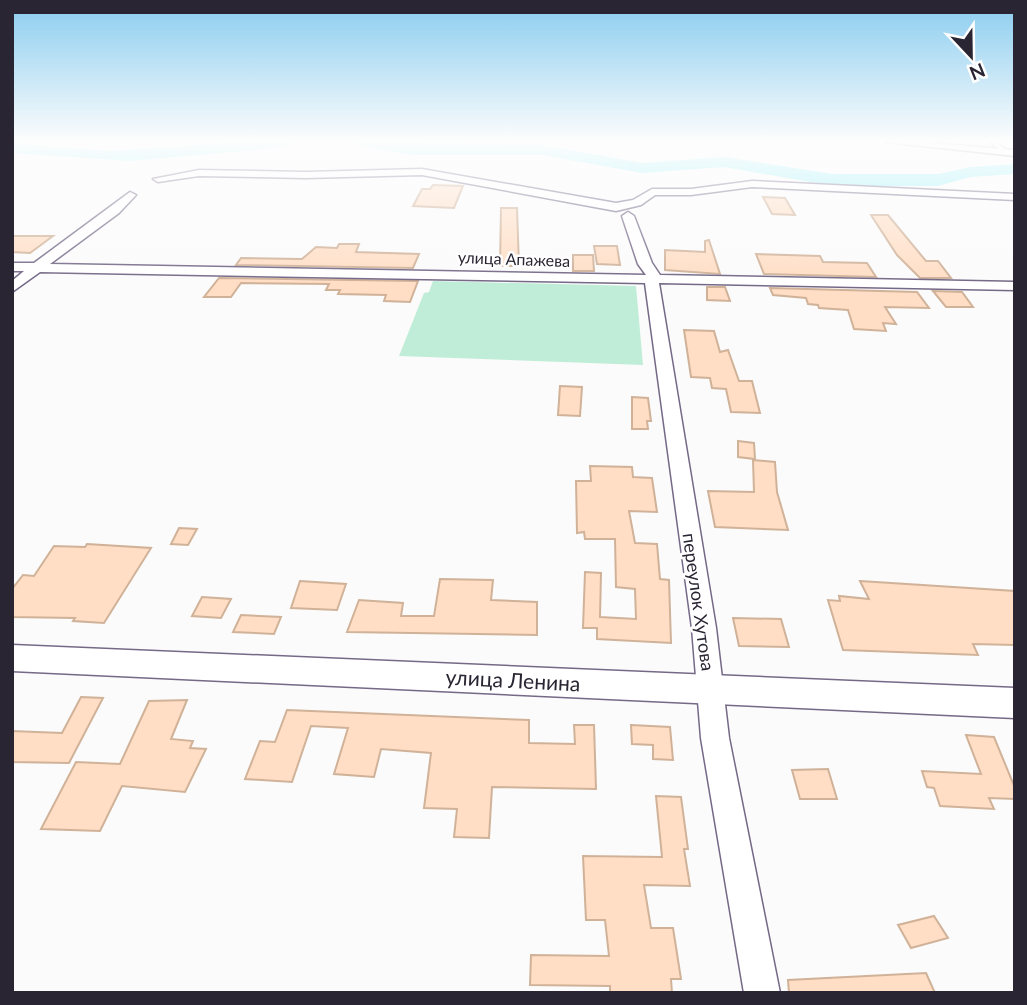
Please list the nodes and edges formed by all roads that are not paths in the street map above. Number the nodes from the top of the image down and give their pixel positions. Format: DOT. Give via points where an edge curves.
graph roads {
  1 [pos="521,189"];
  2 [pos="714,189"];
  3 [pos="851,189"];
  4 [pos="130,195"];
  5 [pos="1015,197"];
  6 [pos="627,207"];
  7 [pos="12,267"];
  8 [pos="37,268"];
  9 [pos="651,281"];
  10 [pos="1015,286"];
  11 [pos="12,288"];
  12 [pos="12,657"];
  13 [pos="710,689"];
  14 [pos="1015,703"];
  15 [pos="762,993"];
  1 -- 6 [label="street"];
  2 -- 6 [label="street" via="652,192"];
  3 -- 5 [label="street"];
  4 -- 8 [label="street"];
  6 -- 9 [label="street, переулок Хутова" via="645,264 654,276"];
  7 -- 8 [label="street, улица Апажева"];
  8 -- 9 [label="street, улица Апажева"];
  8 -- 11 [label="street"];
  9 -- 10 [label="street, улица Апажева" via="692,278"];
  9 -- 13 [label="street, переулок Хутова"];
  12 -- 13 [label="street, улица Ленина"];
  13 -- 14 [label="street, улица Ленина"];
  13 -- 15 [label="street, переулок Хутова"];
}
